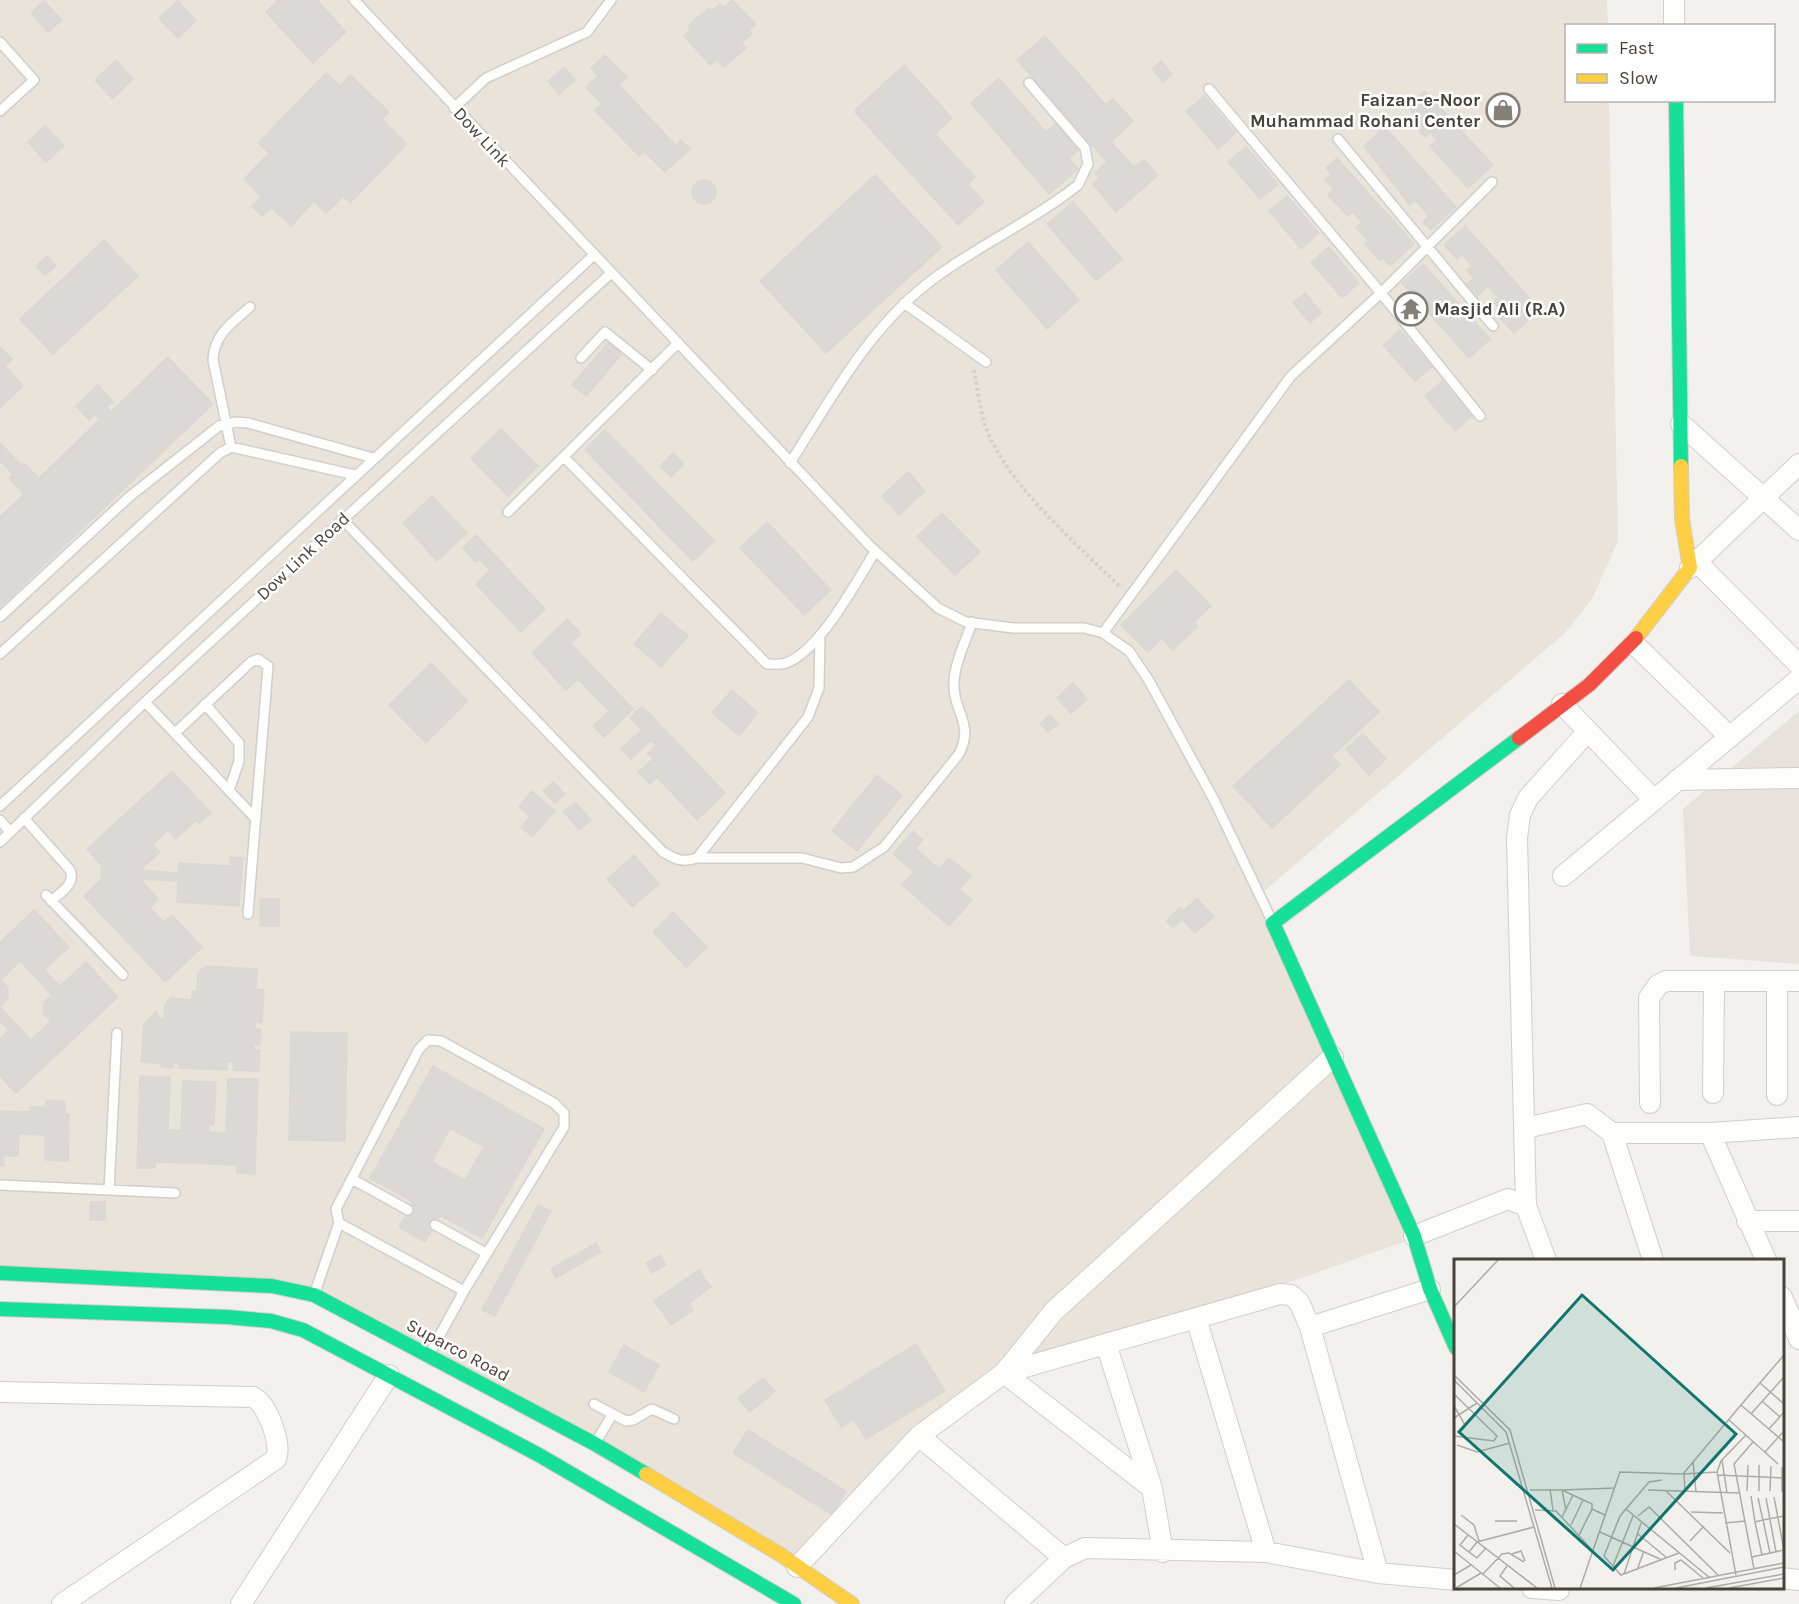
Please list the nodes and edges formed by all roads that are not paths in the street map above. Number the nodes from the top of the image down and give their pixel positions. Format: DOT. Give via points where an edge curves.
graph roads {
  1 [pos="354,0"];
  2 [pos="611,0"];
  3 [pos="1674,0"];
  4 [pos="1674,24"];
  5 [pos="0,42"];
  6 [pos="1029,83"];
  7 [pos="1209,89"];
  8 [pos="1676,102"];
  9 [pos="454,108"];
  10 [pos="0,111"];
  11 [pos="1338,139"];
  12 [pos="1492,182"];
  13 [pos="1427,247"];
  14 [pos="593,256"];
  15 [pos="610,274"];
  16 [pos="1381,293"];
  17 [pos="904,303"];
  18 [pos="250,307"];
  19 [pos="1493,326"];
  20 [pos="677,344"];
  21 [pos="581,358"];
  22 [pos="986,362"];
  23 [pos="652,369"];
  24 [pos="1480,416"];
  25 [pos="228,423"];
  26 [pos="1681,424"];
  27 [pos="231,447"];
  28 [pos="564,457"];
  29 [pos="373,458"];
  30 [pos="790,463"];
  31 [pos="1799,464"];
  32 [pos="355,475"];
  33 [pos="1765,497"];
  34 [pos="508,512"];
  35 [pos="342,519"];
  36 [pos="1799,530"];
  37 [pos="875,552"];
  38 [pos="1694,565"];
  39 [pos="0,617"];
  40 [pos="972,622"];
  41 [pos="1103,633"];
  42 [pos="820,635"];
  43 [pos="1634,644"];
  44 [pos="0,654"];
  45 [pos="1799,665"];
  46 [pos="1799,680"];
  47 [pos="145,702"];
  48 [pos="205,704"];
  49 [pos="1562,704"];
  50 [pos="1588,731"];
  51 [pos="175,733"];
  52 [pos="1730,736"];
  53 [pos="1799,778"];
  54 [pos="1677,780"];
  55 [pos="229,791"];
  56 [pos="1654,800"];
  57 [pos="0,806"];
  58 [pos="24,818"];
  59 [pos="256,819"];
  60 [pos="0,820"];
  61 [pos="10,832"];
  62 [pos="0,842"];
  63 [pos="697,858"];
  64 [pos="1563,876"];
  65 [pos="248,914"];
  66 [pos="1273,923"];
  67 [pos="123,975"];
  68 [pos="1777,981"];
  69 [pos="1799,981"];
  70 [pos="1714,982"];
  71 [pos="117,1033"];
  72 [pos="1333,1057"];
  73 [pos="1713,1093"];
  74 [pos="1777,1095"];
  75 [pos="1650,1103"];
  76 [pos="1799,1127"];
  77 [pos="1526,1128"];
  78 [pos="1612,1133"];
  79 [pos="1710,1133"];
  80 [pos="352,1179"];
  81 [pos="0,1185"];
  82 [pos="109,1190"];
  83 [pos="175,1193"];
  84 [pos="1526,1206"];
  85 [pos="408,1210"];
  86 [pos="1747,1221"];
  87 [pos="1799,1221"];
  88 [pos="339,1223"];
  89 [pos="435,1225"];
  90 [pos="1414,1236"];
  91 [pos="486,1253"];
  92 [pos="1546,1259"];
  93 [pos="1653,1259"];
  94 [pos="1766,1259"];
  95 [pos="0,1273"];
  96 [pos="1430,1289"];
  97 [pos="464,1291"];
  98 [pos="314,1294"];
  99 [pos="1784,1303"];
  100 [pos="0,1309"];
  101 [pos="1196,1318"];
  102 [pos="1310,1327"];
  103 [pos="1794,1332"];
  104 [pos="1106,1344"];
  105 [pos="1454,1346"];
  106 [pos="429,1355"];
  107 [pos="1004,1373"];
  108 [pos="389,1375"];
  109 [pos="0,1392"];
  110 [pos="594,1404"];
  111 [pos="612,1415"];
  112 [pos="674,1419"];
  113 [pos="919,1436"];
  114 [pos="595,1444"];
  115 [pos="1152,1488"];
  116 [pos="1163,1552"];
  117 [pos="1266,1552"];
  118 [pos="1064,1558"];
  119 [pos="797,1567"];
  120 [pos="771,1569"];
  121 [pos="1378,1573"];
  122 [pos="1784,1578"];
  123 [pos="1454,1580"];
  124 [pos="1799,1580"];
  125 [pos="822,1584"];
  126 [pos="1540,1589"];
  127 [pos="1560,1594"];
  128 [pos="811,1597"];
  129 [pos="62,1604"];
  130 [pos="241,1604"];
  131 [pos="794,1604"];
  132 [pos="852,1604"];
  133 [pos="1015,1604"];
  1 -- 9 [label="lane, Dow Link"];
  2 -- 9 [label="lane" via="587,32 486,78"];
  3 -- 4 [label="street"];
  5 -- 10 [label="lane" via="34,80"];
  6 -- 17 [label="lane" via="1085,148 1089,157 1084,174 1066,194 936,277"];
  7 -- 16 [label="lane"];
  8 -- 26 [label="main road"];
  9 -- 14 [label="lane, Dow Link"];
  11 -- 13 [label="lane"];
  12 -- 13 [label="lane"];
  13 -- 16 [label="lane"];
  13 -- 19 [label="lane"];
  14 -- 15 [label="lane, Dow Link"];
  14 -- 29 [label="lane, Dow Link Road"];
  15 -- 20 [label="lane, Dow Link"];
  15 -- 35 [label="lane, Dow Link Road"];
  16 -- 24 [label="lane"];
  16 -- 41 [label="lane" via="1291,376"];
  17 -- 22 [label="lane"];
  17 -- 30 [label="lane" via="871,337"];
  18 -- 25 [label="lane" via="222,332 214,349 213,360"];
  20 -- 23 [label="lane"];
  20 -- 30 [label="lane, Dow Link"];
  21 -- 23 [label="lane" via="604,332"];
  23 -- 28 [label="lane"];
  25 -- 27 [label="lane"];
  25 -- 29 [label="lane" via="248,423"];
  25 -- 39 [label="lane" via="209,431 129,497"];
  26 -- 33 [label="street"];
  26 -- 38 [label="main road" via="1682,519"];
  27 -- 32 [label="lane"];
  27 -- 44 [label="lane"];
  28 -- 34 [label="lane"];
  28 -- 42 [label="lane" via="768,664 785,663 800,655"];
  29 -- 32 [label="lane, Dow Link Road"];
  30 -- 37 [label="lane, Dow Link"];
  31 -- 33 [label="street"];
  32 -- 57 [label="lane, Dow Link Road"];
  33 -- 36 [label="street"];
  33 -- 38 [label="street"];
  35 -- 47 [label="lane, Dow Link Road"];
  35 -- 63 [label="lane" via="663,852 686,862"];
  37 -- 40 [label="lane, Dow Link" via="938,608"];
  37 -- 42 [label="lane"];
  38 -- 43 [label="main road"];
  38 -- 45 [label="street"];
  40 -- 41 [label="lane, Dow Link" via="1013,628 1084,628"];
  40 -- 63 [label="lane" via="953,684 966,742 884,847 865,861 841,868 802,858"];
  41 -- 66 [label="lane" via="1129,651 1148,679 1214,800"];
  42 -- 63 [label="lane" via="819,688 808,717"];
  43 -- 49 [label="main road"];
  43 -- 52 [label="street"];
  46 -- 52 [label="street"];
  47 -- 51 [label="lane"];
  47 -- 58 [label="lane, Dow Link Road"];
  48 -- 51 [label="lane"];
  48 -- 55 [label="lane" via="239,743 239,761"];
  48 -- 59 [label="lane" via="251,662 258,659 267,666"];
  49 -- 50 [label="street"];
  49 -- 66 [label="main road"];
  50 -- 56 [label="street"];
  50 -- 77 [label="street" via="1528,798 1520,815 1517,838"];
  51 -- 55 [label="lane"];
  52 -- 54 [label="street"];
  53 -- 54 [label="street"];
  54 -- 56 [label="street"];
  55 -- 59 [label="lane"];
  56 -- 64 [label="street"];
  58 -- 61 [label="lane, Dow Link Road"];
  58 -- 67 [label="lane" via="73,876 71,883 49,898"];
  59 -- 65 [label="lane"];
  60 -- 61 [label="lane"];
  61 -- 62 [label="lane, Dow Link Road"];
  66 -- 72 [label="main road"];
  68 -- 69 [label="street"];
  68 -- 70 [label="street"];
  68 -- 74 [label="street"];
  70 -- 73 [label="street"];
  70 -- 75 [label="street" via="1666,981 1649,998"];
  71 -- 82 [label="lane"];
  72 -- 90 [label="main road"];
  72 -- 107 [label="street" via="1054,1311"];
  76 -- 79 [label="street"];
  77 -- 78 [label="street" via="1587,1114"];
  77 -- 84 [label="street"];
  78 -- 79 [label="street"];
  78 -- 93 [label="street"];
  79 -- 86 [label="street"];
  80 -- 85 [label="lane"];
  80 -- 88 [label="lane" via="336,1209"];
  80 -- 91 [label="lane" via="419,1049 428,1040 441,1041 554,1103 564,1113 564,1127"];
  81 -- 82 [label="lane"];
  82 -- 83 [label="lane"];
  84 -- 90 [label="street" via="1509,1199"];
  84 -- 92 [label="street"];
  86 -- 87 [label="street"];
  86 -- 94 [label="street"];
  88 -- 97 [label="lane"];
  88 -- 98 [label="lane"];
  89 -- 91 [label="lane"];
  90 -- 96 [label="main road"];
  91 -- 97 [label="lane"];
  95 -- 98 [label="main road, Suparco Road" via="272,1286"];
  96 -- 102 [label="street"];
  96 -- 105 [label="main road"];
  97 -- 106 [label="lane"];
  98 -- 106 [label="main road, Suparco Road"];
  99 -- 103 [label="street"];
  100 -- 108 [label="main road, Suparco Road" via="271,1321 303,1330"];
  101 -- 102 [label="street" via="1280,1294 1291,1295 1299,1302"];
  101 -- 104 [label="street"];
  101 -- 117 [label="street"];
  102 -- 121 [label="street"];
  104 -- 107 [label="street"];
  104 -- 115 [label="street"];
  106 -- 114 [label="main road, Suparco Road"];
  107 -- 113 [label="street"];
  107 -- 115 [label="street"];
  108 -- 120 [label="main road, Suparco Road" via="538,1455"];
  108 -- 130 [label="street"];
  109 -- 129 [label="street" via="253,1397 267,1411 278,1450 276,1459"];
  110 -- 111 [label="lane"];
  111 -- 112 [label="lane" via="633,1420 652,1409"];
  111 -- 114 [label="lane"];
  113 -- 118 [label="street"];
  113 -- 119 [label="street"];
  114 -- 120 [label="main road, Suparco Road"];
  115 -- 116 [label="street"];
  116 -- 117 [label="street"];
  116 -- 118 [label="street" via="1085,1548"];
  117 -- 121 [label="street"];
  118 -- 133 [label="street"];
  119 -- 120 [label="main road, Suparco Road"];
  119 -- 125 [label="main road, Suparco Road"];
  120 -- 131 [label="main road, Suparco Road"];
  121 -- 123 [label="street"];
  122 -- 124 [label="street"];
  125 -- 128 [label="main road"];
  125 -- 132 [label="main road, Suparco Road"];
  126 -- 127 [label="street"];
}
